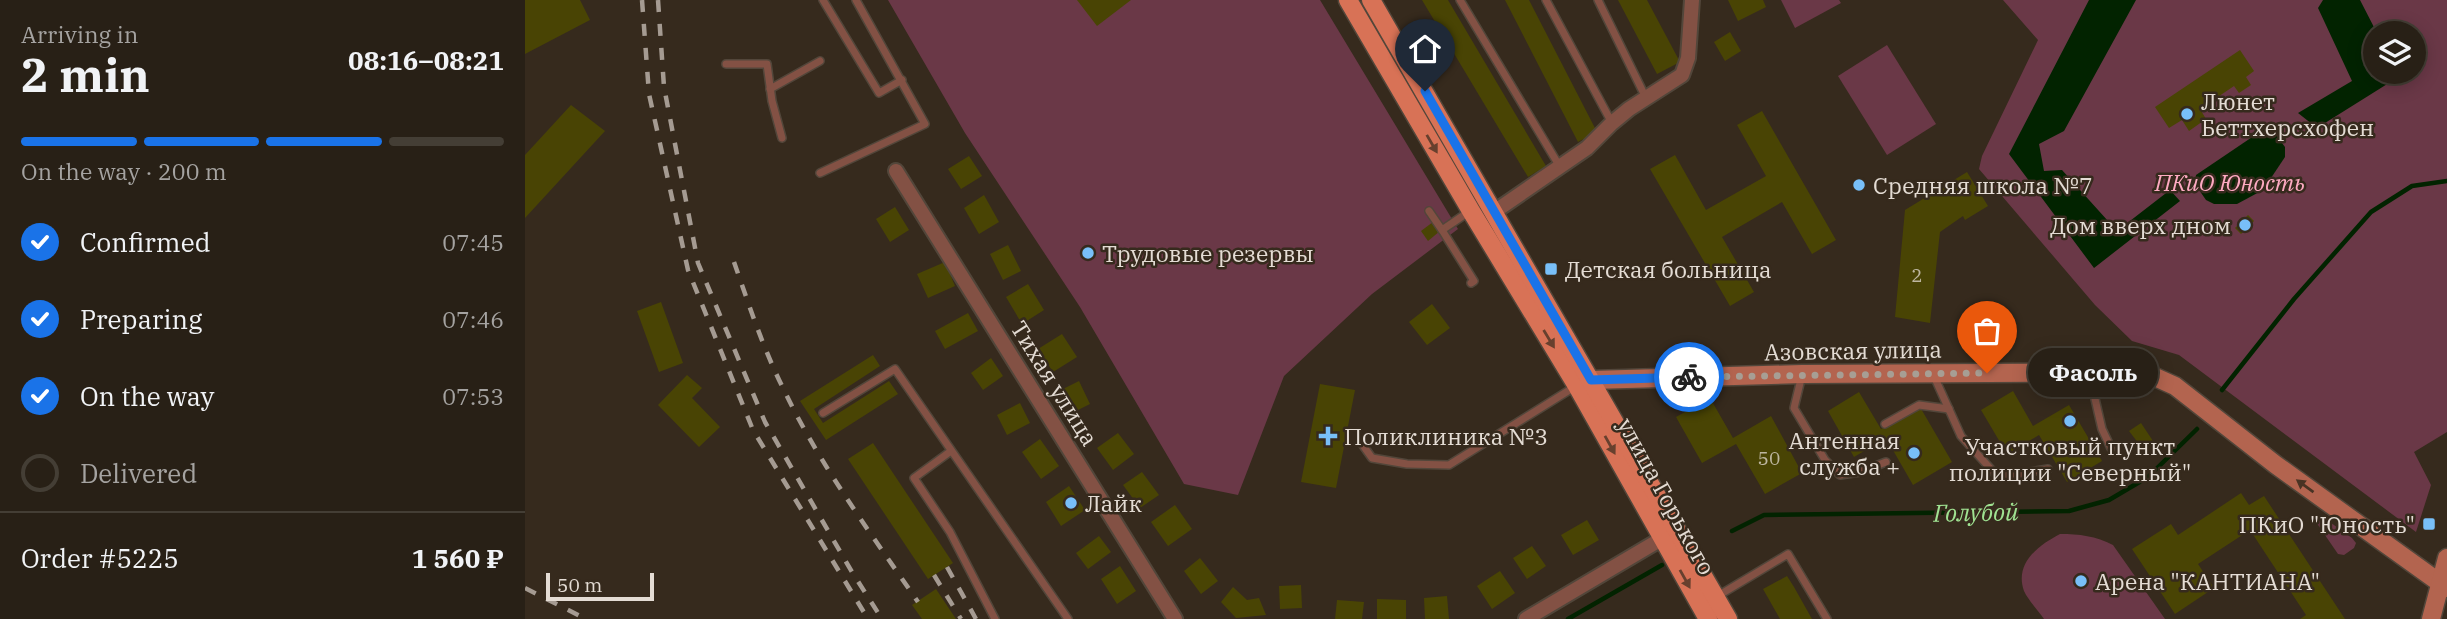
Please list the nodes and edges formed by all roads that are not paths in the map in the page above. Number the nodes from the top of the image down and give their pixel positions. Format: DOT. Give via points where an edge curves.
graph roads {
  1 [pos="823,0"];
  2 [pos="856,0"];
  3 [pos="1348,0"];
  4 [pos="1371,0"];
  5 [pos="1460,0"];
  6 [pos="1546,0"];
  7 [pos="1598,0"];
  8 [pos="1692,0"];
  9 [pos="820,61"];
  10 [pos="726,64"];
  11 [pos="902,80"];
  12 [pos="771,89"];
  13 [pos="1646,98"];
  14 [pos="1612,123"];
  15 [pos="782,138"];
  16 [pos="1560,167"];
  17 [pos="896,172"];
  18 [pos="820,173"];
  19 [pos="1429,211"];
  20 [pos="1471,211"];
  21 [pos="1494,212"];
  22 [pos="1442,230"];
  23 [pos="1471,283"];
  24 [pos="2089,372"];
  25 [pos="1932,373"];
  26 [pos="1802,374"];
  27 [pos="1584,383"];
  28 [pos="1949,408"];
  29 [pos="823,413"];
  30 [pos="1885,424"];
  31 [pos="1362,444"];
  32 [pos="2112,448"];
  33 [pos="951,452"];
  34 [pos="1887,463"];
  35 [pos="2047,469"];
  36 [pos="1663,538"];
  37 [pos="2447,558"];
  38 [pos="2444,585"];
  39 [pos="1715,597"];
  40 [pos="995,619"];
  41 [pos="1067,619"];
  42 [pos="1175,619"];
  43 [pos="1526,619"];
  44 [pos="1708,619"];
  45 [pos="1728,619"];
  46 [pos="1827,619"];
  47 [pos="2431,619"];
  1 -- 11 [label="lane" via="879,93"];
  2 -- 11 [label="lane"];
  3 -- 20 [label="main road, улица Горького, one-way"];
  4 -- 21 [label="main road, улица Горького"];
  5 -- 16 [label="lane"];
  6 -- 14 [label="lane"];
  7 -- 13 [label="lane"];
  8 -- 13 [label="street" via="1688,58 1682,75"];
  9 -- 12 [label="lane"];
  10 -- 12 [label="lane" via="768,64"];
  11 -- 18 [label="lane" via="925,124"];
  12 -- 15 [label="lane"];
  13 -- 14 [label="street"];
  14 -- 16 [label="street"];
  16 -- 21 [label="street"];
  17 -- 42 [label="street, Тихая улица"];
  19 -- 22 [label="lane"];
  20 -- 22 [label="lane"];
  20 -- 27 [label="main road, улица Горького, one-way"];
  21 -- 27 [label="main road, улица Горького"];
  22 -- 23 [label="lane" via="1474,281"];
  24 -- 25 [label="main road, Азовская улица"];
  24 -- 32 [label="lane" via="2102,429"];
  38 -- 24 [label="main road, Азовская улица, one-way" via="2175,386 2144,372"];
  25 -- 26 [label="main road, Азовская улица"];
  25 -- 28 [label="lane"];
  26 -- 27 [label="main road, Азовская улица"];
  26 -- 34 [label="lane" via="1794,408 1825,460 1840,475"];
  27 -- 31 [label="lane" via="1449,465 1372,458"];
  27 -- 36 [label="main road, улица Горького, one-way"];
  27 -- 39 [label="main road, улица Горького"];
  28 -- 30 [label="lane" via="1919,405"];
  28 -- 35 [label="lane" via="1961,436 1998,477"];
  29 -- 33 [label="lane" via="895,369"];
  33 -- 40 [label="lane" via="914,478 950,533"];
  33 -- 41 [label="lane"];
  36 -- 43 [label="street"];
  36 -- 44 [label="main road, улица Горького, one-way"];
  37 -- 38 [label="main road"];
  38 -- 47 [label="main road"];
  39 -- 45 [label="main road, улица Горького"];
  39 -- 46 [label="lane" via="1788,554"];
}
